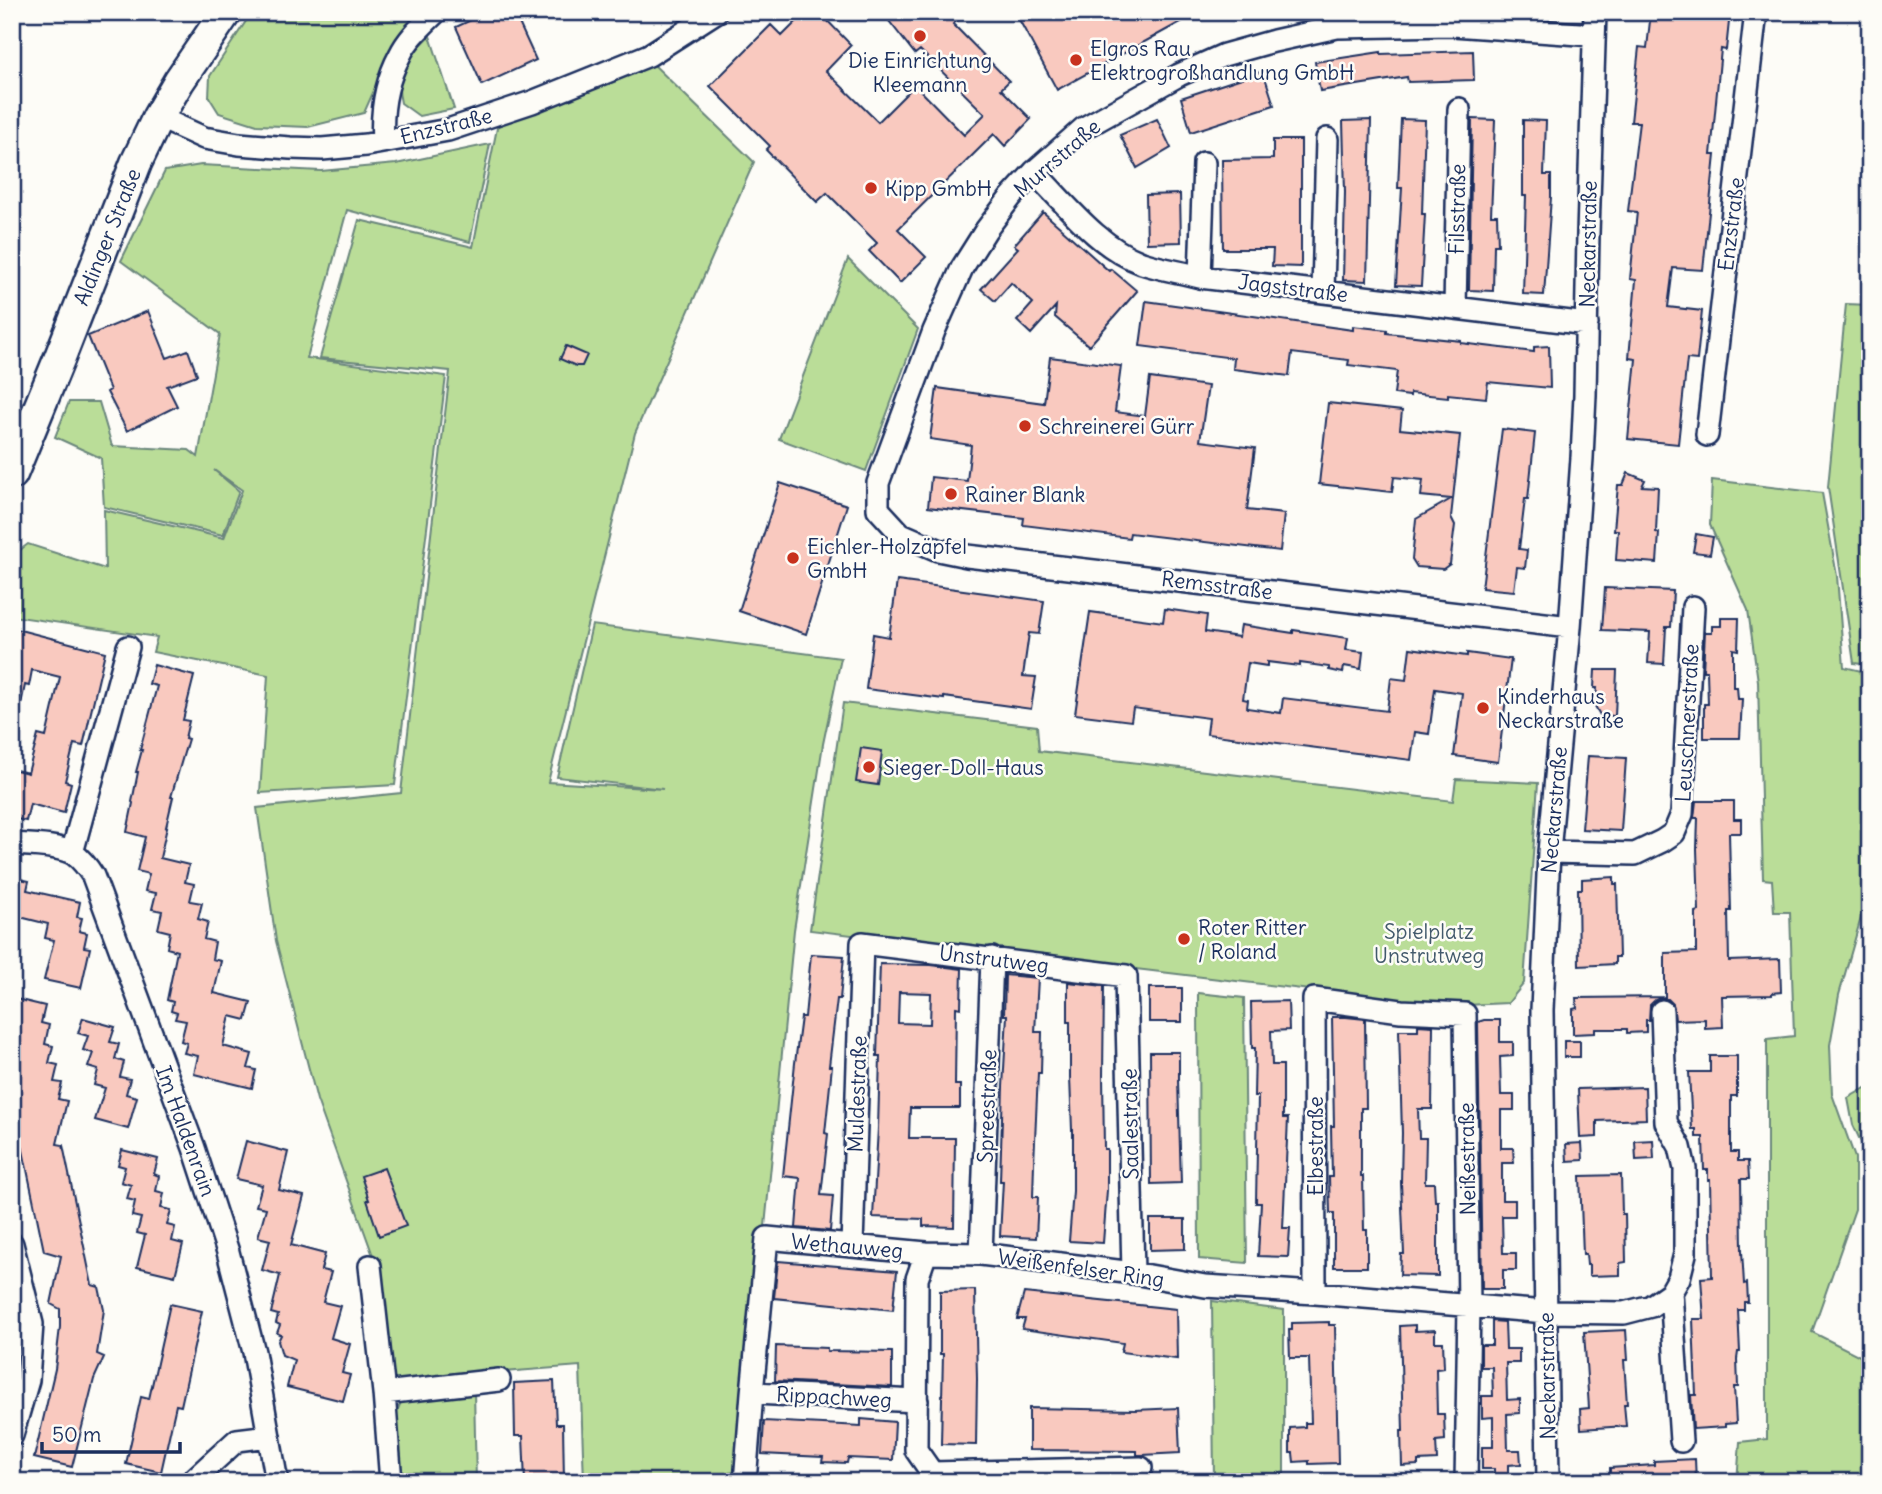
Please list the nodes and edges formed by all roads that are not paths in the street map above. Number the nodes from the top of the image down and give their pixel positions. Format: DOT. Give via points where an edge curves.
graph roads {
  1 [pos="226,12"];
  2 [pos="436,12"];
  3 [pos="716,12"];
  4 [pos="1595,12"];
  5 [pos="1756,12"];
  6 [pos="1594,35"];
  7 [pos="1459,109"];
  8 [pos="159,117"];
  9 [pos="1327,139"];
  10 [pos="383,141"];
  11 [pos="1204,163"];
  12 [pos="1034,172"];
  13 [pos="1200,277"];
  14 [pos="1323,292"];
  15 [pos="1455,308"];
  16 [pos="1587,324"];
  17 [pos="1707,435"];
  18 [pos="12,474"];
  19 [pos="878,509"];
  20 [pos="1693,607"];
  21 [pos="1570,627"];
  22 [pos="128,647"];
  23 [pos="12,844"];
  24 [pos="1549,852"];
  25 [pos="72,853"];
  26 [pos="862,943"];
  27 [pos="992,958"];
  28 [pos="1126,976"];
  29 [pos="1662,1011"];
  30 [pos="1465,1014"];
  31 [pos="12,1244"];
  32 [pos="852,1246"];
  33 [pos="926,1253"];
  34 [pos="981,1254"];
  35 [pos="370,1266"];
  36 [pos="1133,1273"];
  37 [pos="1671,1292"];
  38 [pos="1315,1293"];
  39 [pos="1469,1305"];
  40 [pos="1546,1312"];
  41 [pos="499,1380"];
  42 [pos="752,1393"];
  43 [pos="384,1394"];
  44 [pos="916,1401"];
  45 [pos="12,1435"];
  46 [pos="269,1436"];
  47 [pos="1681,1441"];
  48 [pos="1141,1468"];
  49 [pos="932,1477"];
  50 [pos="191,1482"];
  51 [pos="277,1482"];
  52 [pos="391,1482"];
  53 [pos="745,1482"];
  54 [pos="1466,1482"];
  55 [pos="1548,1482"];
  1 -- 8 [label="main road, Aldinger Straße"];
  2 -- 10 [label="street" via="400,54 387,88"];
  3 -- 10 [label="street, Enzstraße" via="649,55 532,102 448,130"];
  4 -- 6 [label="street, Neckarstraße"];
  5 -- 17 [label="street, Enzstraße"];
  6 -- 12 [label="street, Murrstraße" via="1442,25 1337,27 1274,41 1224,55 1157,87 1084,128"];
  6 -- 16 [label="street, Neckarstraße"];
  7 -- 15 [label="street, Filsstraße"];
  8 -- 10 [label="street, Enzstraße" via="204,138 239,144 322,149"];
  8 -- 18 [label="main road, Aldinger Straße" via="120,201"];
  9 -- 14 [label="street"];
  11 -- 13 [label="street"];
  12 -- 13 [label="street, Jagststraße" via="1110,246 1141,262"];
  12 -- 19 [label="street, Murrstraße" via="962,268 878,483"];
  13 -- 14 [label="street, Jagststraße"];
  14 -- 15 [label="street, Jagststraße"];
  15 -- 16 [label="street, Jagststraße"];
  16 -- 21 [label="street, Neckarstraße"];
  19 -- 21 [label="street, Remsstraße" via="901,534 967,556"];
  20 -- 24 [label="street, Leuschnerstraße" via="1682,814 1674,833 1635,854"];
  21 -- 24 [label="street, Neckarstraße"];
  22 -- 25 [label="street"];
  23 -- 25 [label="street"];
  24 -- 40 [label="street, Neckarstraße" via="1542,1010"];
  25 -- 46 [label="street, Im Haldenrain" via="93,876 194,1148 228,1252"];
  26 -- 27 [label="street, Unstrutweg"];
  26 -- 32 [label="street, Muldestraße"];
  27 -- 28 [label="street, Unstrutweg"];
  27 -- 34 [label="street, Spreestraße"];
  28 -- 36 [label="street, Saalestraße"];
  29 -- 37 [label="street" via="1666,1122 1680,1147 1685,1169 1685,1254"];
  30 -- 38 [label="street, Elbestraße" via="1314,999"];
  30 -- 39 [label="street, Neißestraße"];
  31 -- 45 [label="street" via="32,1324 27,1380"];
  32 -- 33 [label="street, Wethauweg"];
  32 -- 42 [label="street, Wethauweg" via="767,1238"];
  33 -- 34 [label="street, Weißenfelser Ring"];
  33 -- 44 [label="street" via="917,1279"];
  34 -- 36 [label="street, Weißenfelser Ring"];
  35 -- 43 [label="street"];
  36 -- 38 [label="street, Weißenfelser Ring" via="1205,1286"];
  37 -- 40 [label="street, Weißenfelser Ring" via="1651,1306 1624,1313"];
  37 -- 47 [label="street"];
  38 -- 39 [label="street, Weißenfelser Ring"];
  39 -- 40 [label="street, Weißenfelser Ring"];
  39 -- 54 [label="street"];
  40 -- 55 [label="street, Neckarstraße"];
  41 -- 43 [label="street"];
  42 -- 44 [label="street, Rippachweg"];
  42 -- 53 [label="street"];
  43 -- 52 [label="street"];
  44 -- 49 [label="street" via="916,1450"];
  46 -- 50 [label="street" via="237,1440"];
  46 -- 51 [label="street, Im Haldenrain"];
  48 -- 49 [label="street"];
}
